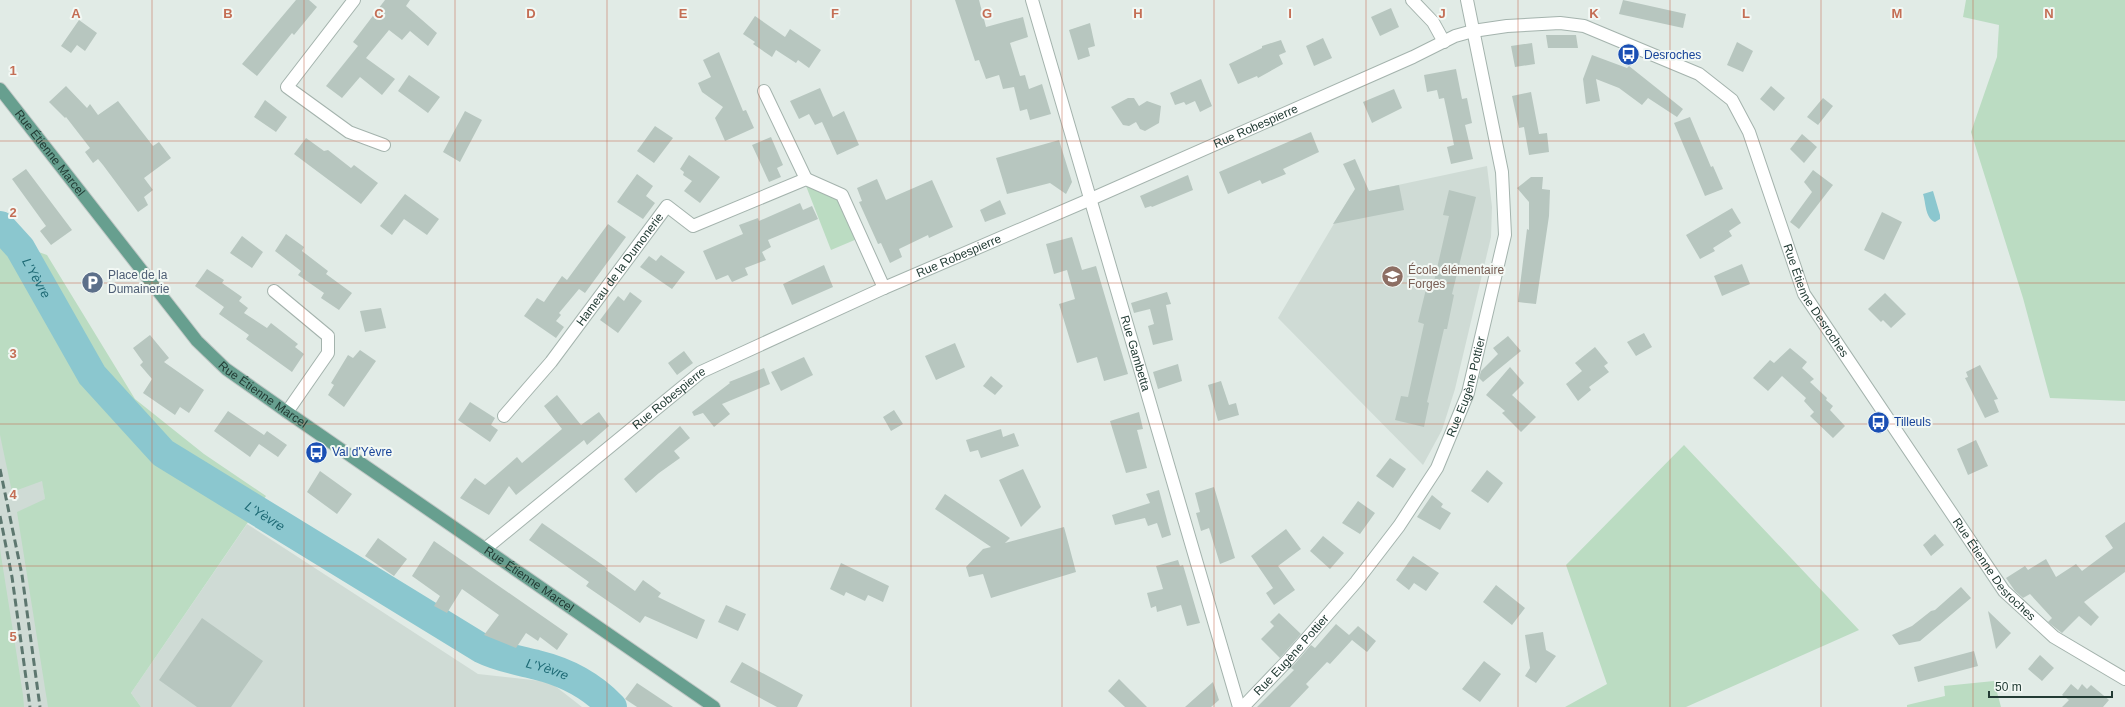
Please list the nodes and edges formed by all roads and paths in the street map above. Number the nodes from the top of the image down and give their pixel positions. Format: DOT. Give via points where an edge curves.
graph roads {
  1 [pos="354,0"];
  2 [pos="1032,0"];
  3 [pos="1412,0"];
  4 [pos="1466,0"];
  5 [pos="1473,31"];
  6 [pos="1444,42"];
  7 [pos="0,88"];
  8 [pos="764,91"];
  9 [pos="384,145"];
  10 [pos="806,179"];
  11 [pos="1091,199"];
  12 [pos="884,288"];
  13 [pos="274,291"];
  14 [pos="287,412"];
  15 [pos="504,416"];
  16 [pos="485,549"];
  17 [pos="2125,679"];
  18 [pos="714,707"];
  19 [pos="1239,707"];
  20 [pos="1243,707"];
  1 -- 9 [label="street" via="287,87 349,132"];
  2 -- 11 [label="street, Rue Gambetta"];
  3 -- 6 [label="street" via="1433,22"];
  4 -- 5 [label="street, Rue Eugène Pottier"];
  5 -- 6 [label="street, Rue Robespierre"];
  5 -- 17 [label="street, Rue Étienne Desroches" via="1507,26 1584,26 1700,74 1732,100 1749,132 1804,294 2004,591 2054,638"];
  5 -- 20 [label="street, Rue Eugène Pottier" via="1502,172 1505,235 1468,394 1438,468 1399,526 1356,582"];
  6 -- 11 [label="street, Rue Robespierre"];
  7 -- 14 [label="main road, Rue Étienne Marcel" via="197,341 226,369"];
  8 -- 10 [label="street"];
  10 -- 12 [label="street" via="842,195"];
  10 -- 15 [label="street, Hameau de la Dumonerie" via="693,226 666,206 551,362"];
  11 -- 12 [label="street, Rue Robespierre"];
  11 -- 19 [label="street, Rue Gambetta"];
  12 -- 16 [label="street, Rue Robespierre" via="701,372"];
  13 -- 14 [label="street" via="328,336 328,353"];
  14 -- 16 [label="main road, Rue Étienne Marcel"];
  16 -- 18 [label="main road, Rue Étienne Marcel"];
}
